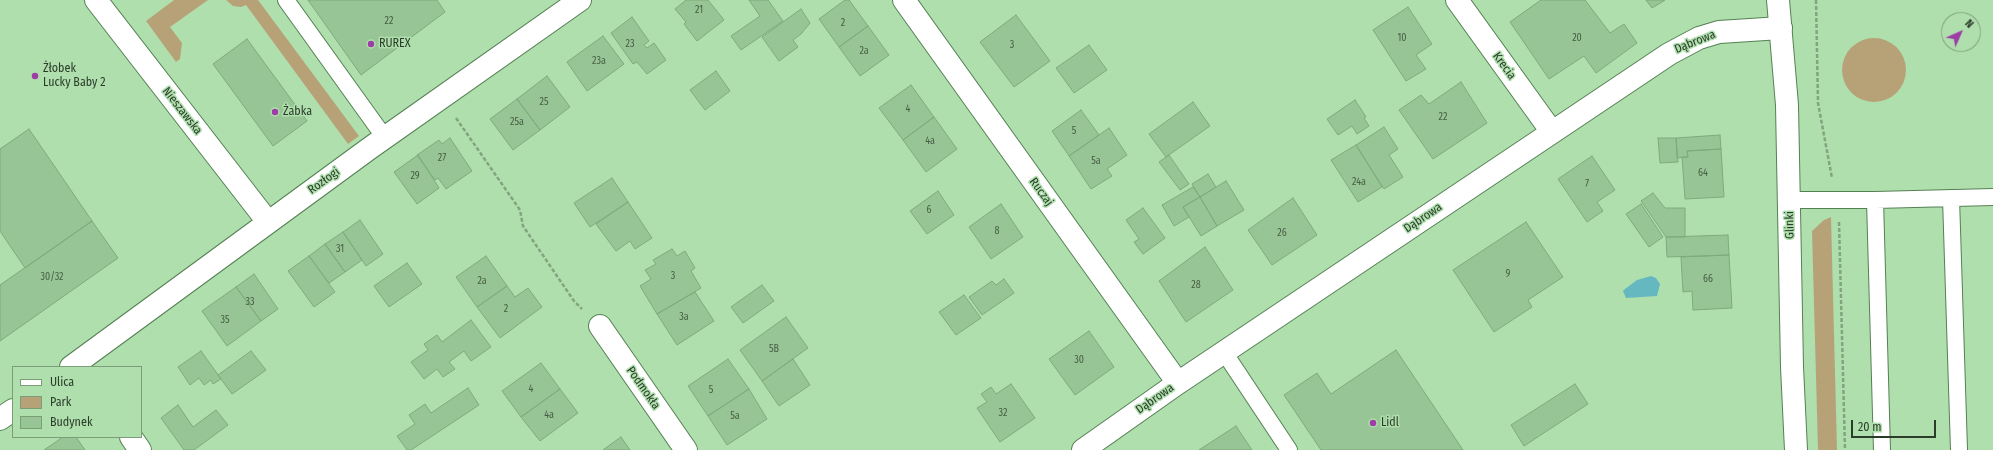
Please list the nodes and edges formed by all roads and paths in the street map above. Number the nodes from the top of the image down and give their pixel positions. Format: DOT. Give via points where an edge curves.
graph roads {
  1 [pos="96,0"];
  2 [pos="286,0"];
  3 [pos="580,0"];
  4 [pos="904,0"];
  5 [pos="1457,0"];
  6 [pos="1778,0"];
  7 [pos="1781,28"];
  8 [pos="442,98"];
  9 [pos="1552,132"];
  10 [pos="385,138"];
  11 [pos="1993,197"];
  12 [pos="1951,198"];
  13 [pos="1790,200"];
  14 [pos="1875,200"];
  15 [pos="268,222"];
  16 [pos="600,326"];
  17 [pos="1224,352"];
  18 [pos="77,365"];
  19 [pos="1178,383"];
  20 [pos="12,411"];
  21 [pos="0,419"];
  22 [pos="131,438"];
  23 [pos="140,450"];
  24 [pos="686,450"];
  25 [pos="1082,450"];
  26 [pos="1289,450"];
  27 [pos="1796,450"];
  28 [pos="1882,450"];
  29 [pos="1959,450"];
  1 -- 15 [label="street, Nieszawska"];
  2 -- 10 [label="lane"];
  3 -- 8 [label="street, Rozłogi"];
  4 -- 19 [label="street, Ruczaj"];
  5 -- 9 [label="street, Krecia"];
  6 -- 7 [label="street, Glinki"];
  7 -- 9 [label="street, Dąbrowa" via="1719,32 1683,45"];
  7 -- 13 [label="street, Glinki"];
  8 -- 10 [label="street, Rozłogi"];
  8 -- 16 [label="path" via="520,210 523,226 574,301"];
  9 -- 17 [label="street, Dąbrowa"];
  10 -- 15 [label="street, Rozłogi"];
  11 -- 12 [label="lane"];
  12 -- 14 [label="lane"];
  12 -- 29 [label="lane"];
  13 -- 14 [label="lane"];
  13 -- 27 [label="street, Glinki" via="1792,367"];
  14 -- 28 [label="lane"];
  15 -- 18 [label="street, Rozłogi"];
  16 -- 24 [label="street, Podmokła"];
  17 -- 19 [label="street, Dąbrowa"];
  17 -- 26 [label="lane"];
  19 -- 25 [label="street, Dąbrowa"];
  20 -- 21 [label="street"];
  22 -- 23 [label="street"];
}
